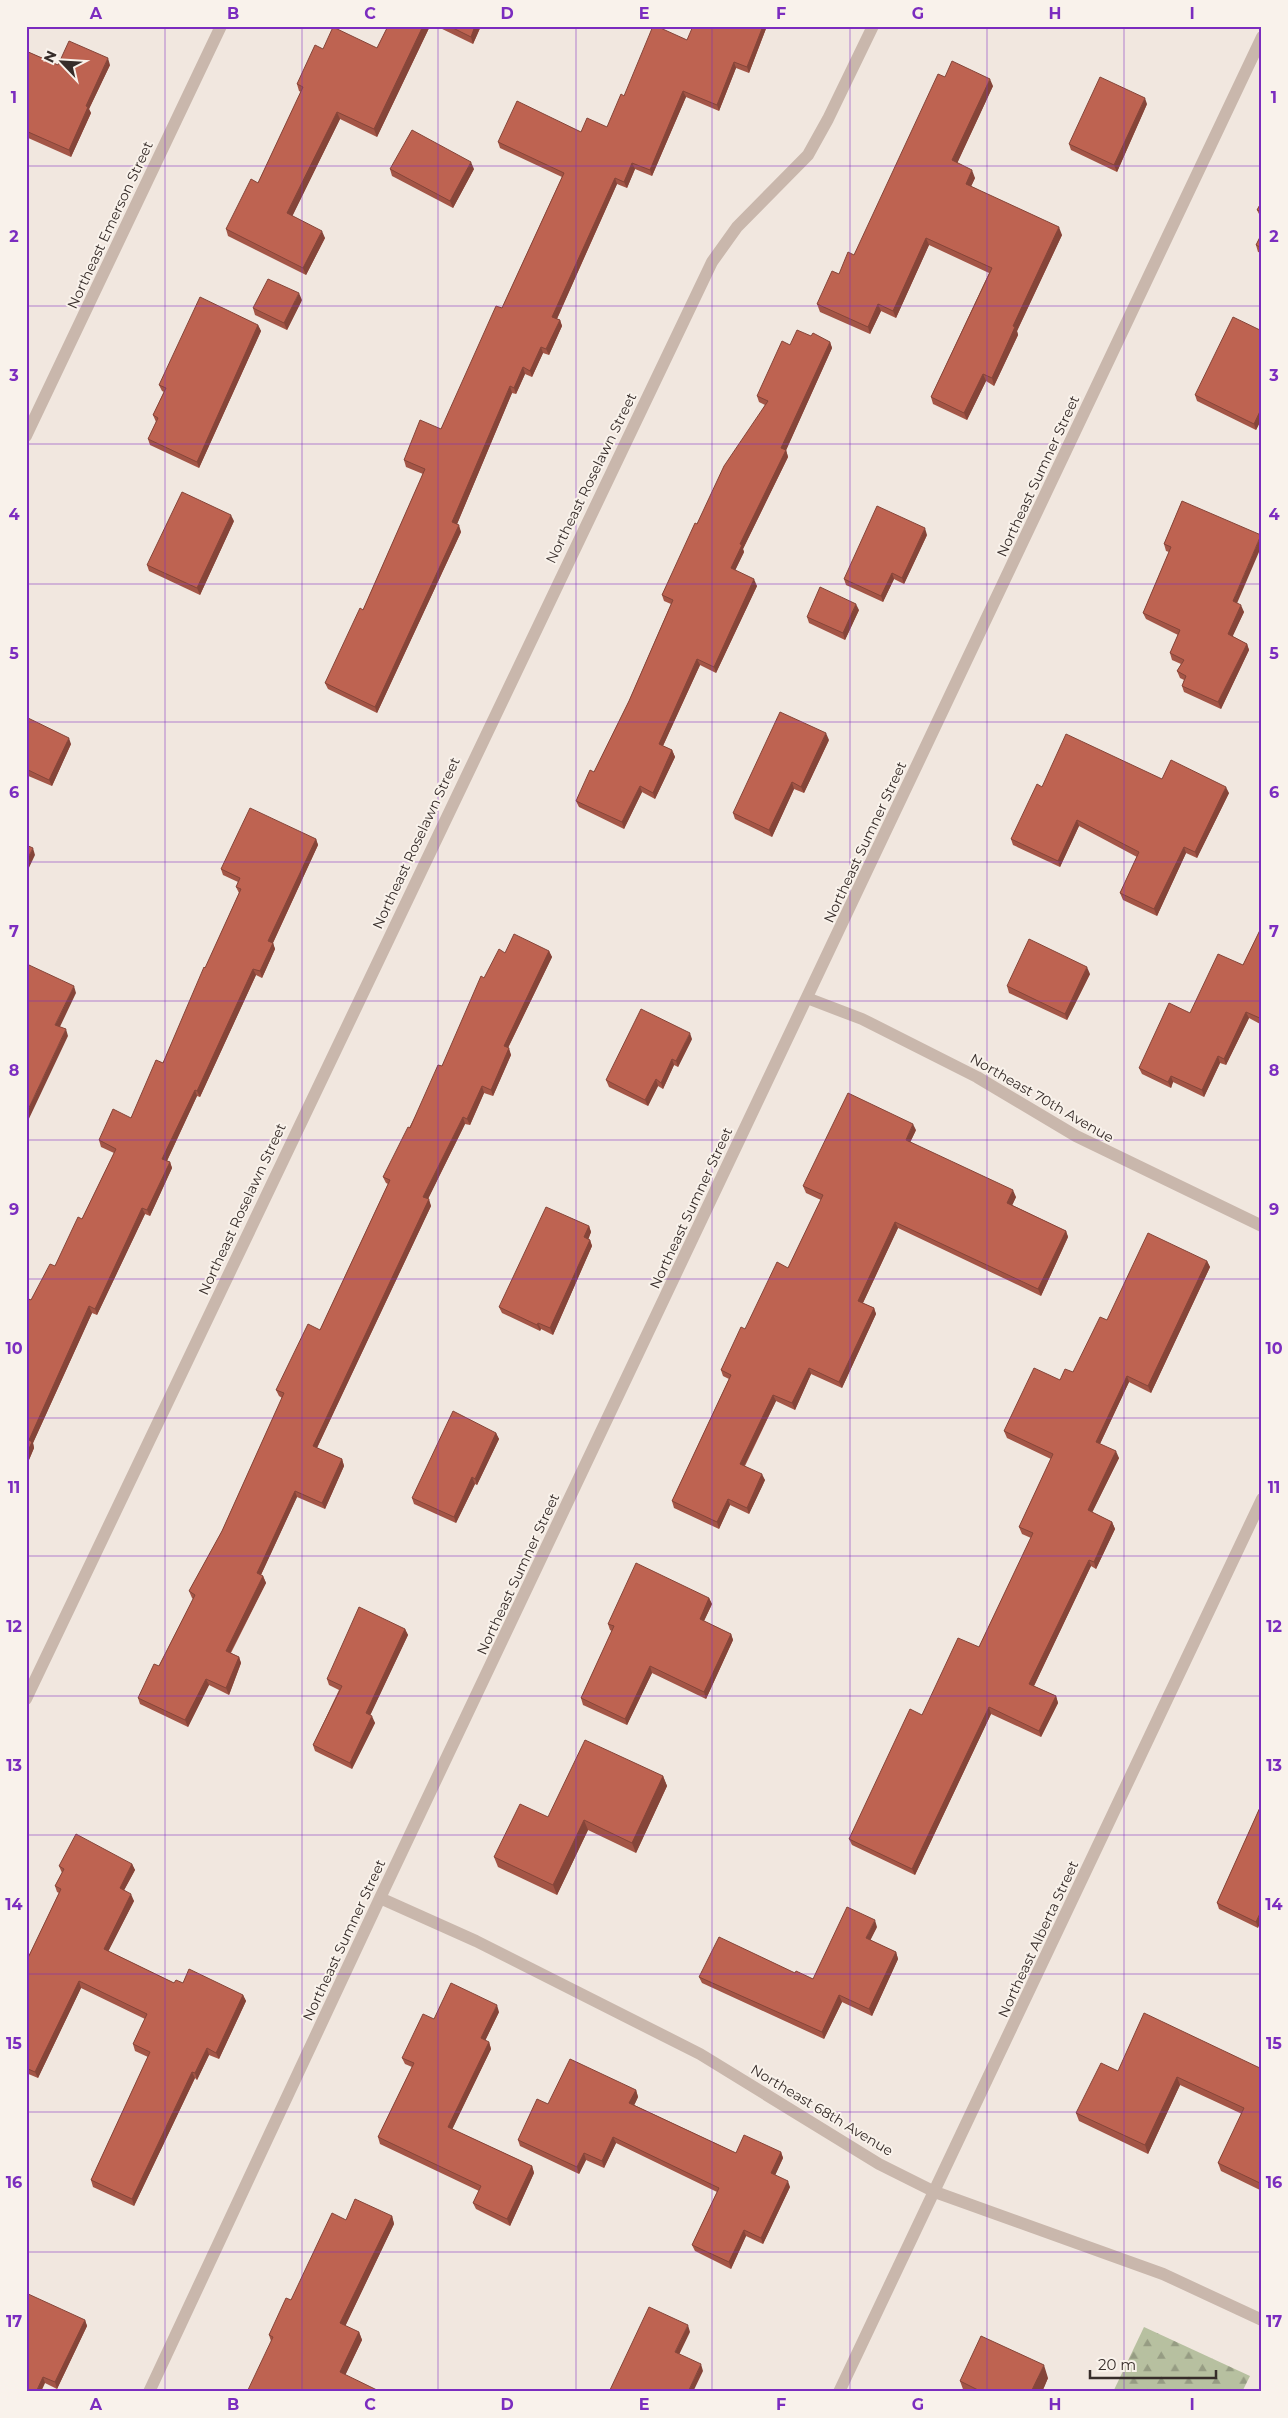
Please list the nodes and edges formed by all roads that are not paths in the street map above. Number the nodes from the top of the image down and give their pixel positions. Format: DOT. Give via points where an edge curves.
graph roads {
  1 [pos="220,26"];
  2 [pos="873,26"];
  3 [pos="1262,37"];
  4 [pos="26,436"];
  5 [pos="807,998"];
  6 [pos="1262,1226"];
  7 [pos="1262,1499"];
  8 [pos="26,1699"];
  9 [pos="380,1898"];
  10 [pos="935,2192"];
  11 [pos="1262,2320"];
  12 [pos="149,2392"];
  13 [pos="839,2392"];
  1 -- 4 [label="street, Northeast Emerson Street"];
  2 -- 8 [label="street, Northeast Roselawn Street" via="808,155 736,227 712,262"];
  3 -- 5 [label="street, Northeast Sumner Street"];
  5 -- 6 [label="street, Northeast 70th Avenue" via="862,1019 977,1077 1076,1136"];
  5 -- 9 [label="street, Northeast Sumner Street"];
  7 -- 10 [label="street, Northeast Alberta Street"];
  9 -- 10 [label="street, Northeast 68th Avenue" via="476,1941 700,2054 880,2164"];
  9 -- 12 [label="street, Northeast Sumner Street"];
  10 -- 11 [label="street, Northeast 68th Avenue" via="1163,2274"];
  10 -- 13 [label="street, Northeast Alberta Street"];
}
